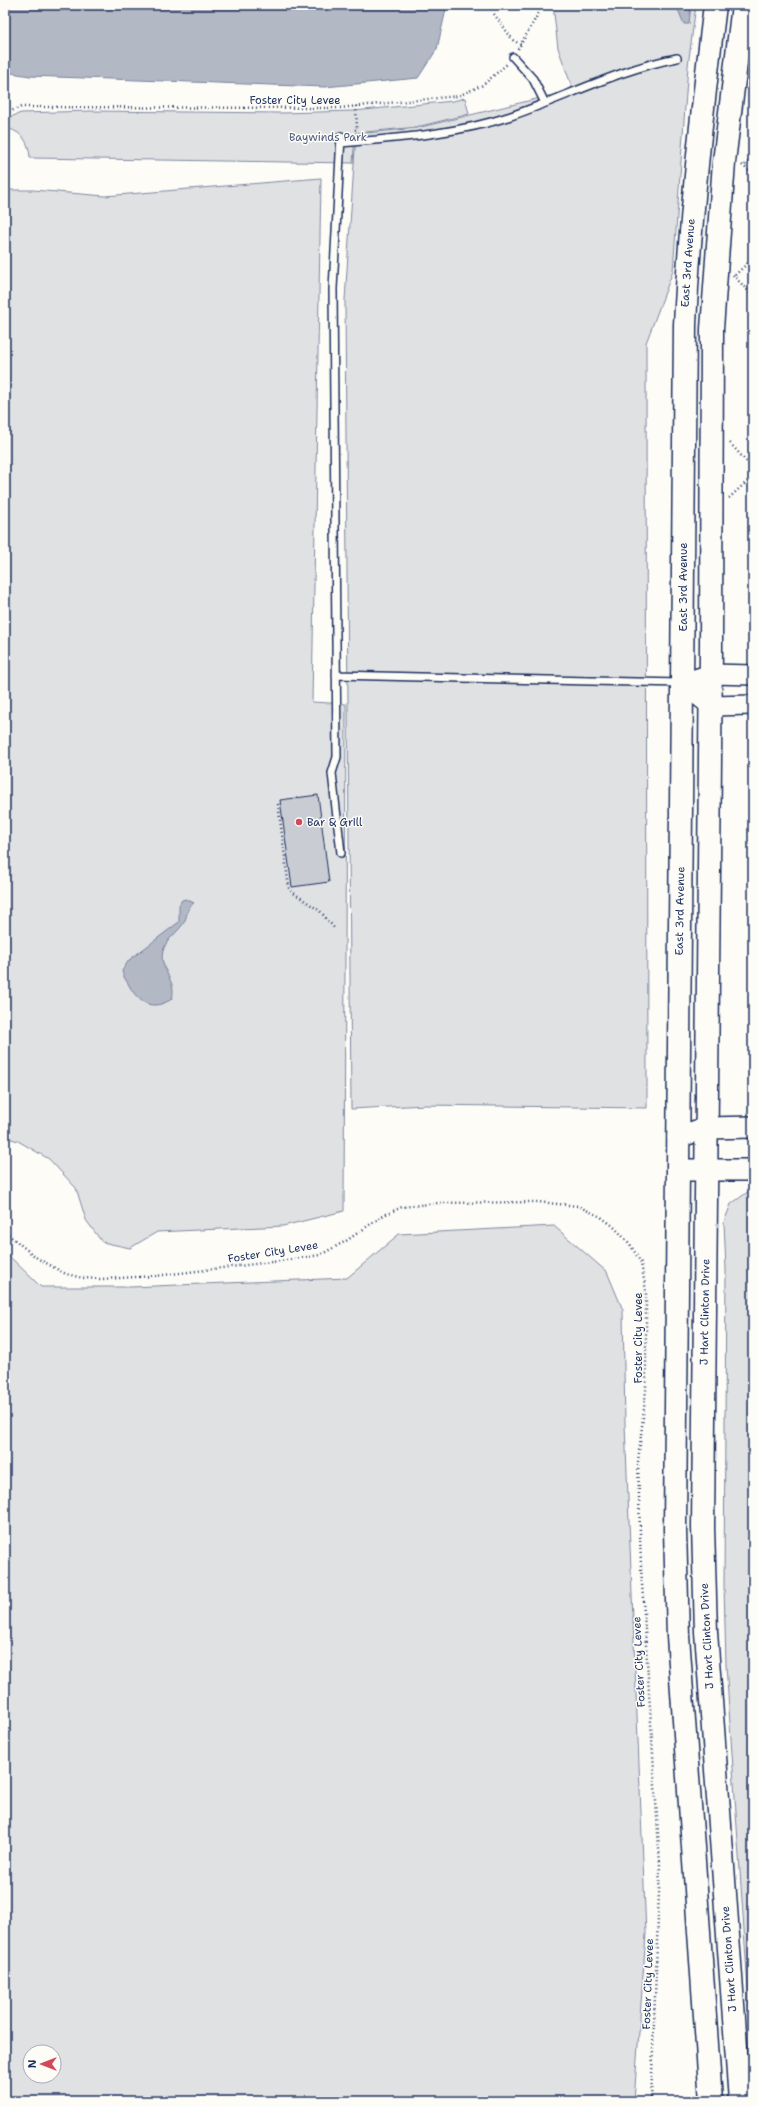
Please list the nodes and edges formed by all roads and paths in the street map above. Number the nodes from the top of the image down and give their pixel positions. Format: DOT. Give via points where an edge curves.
graph roads {
  1 [pos="540,5"];
  2 [pos="715,5"];
  3 [pos="743,5"];
  4 [pos="494,14"];
  5 [pos="521,44"];
  6 [pos="513,58"];
  7 [pos="677,58"];
  8 [pos="544,103"];
  9 [pos="356,106"];
  10 [pos="5,112"];
  11 [pos="342,140"];
  12 [pos="753,157"];
  13 [pos="744,165"];
  14 [pos="753,258"];
  15 [pos="725,274"];
  16 [pos="753,296"];
  17 [pos="712,424"];
  18 [pos="753,469"];
  19 [pos="753,476"];
  20 [pos="711,515"];
  21 [pos="711,674"];
  22 [pos="336,675"];
  23 [pos="753,675"];
  24 [pos="682,683"];
  25 [pos="753,705"];
  26 [pos="711,706"];
  27 [pos="278,804"];
  28 [pos="341,853"];
  29 [pos="335,929"];
  30 [pos="753,1127"];
  31 [pos="706,1128"];
  32 [pos="678,1137"];
  33 [pos="678,1170"];
  34 [pos="706,1170"];
  35 [pos="753,1170"];
  36 [pos="5,1232"];
  37 [pos="651,2101"];
  38 [pos="712,2101"];
  39 [pos="740,2101"];
  1 -- 5 [label="path, Foster City Levee" via="537,16"];
  2 -- 24 [label="main road, East 3rd Avenue" via="687,270"];
  3 -- 15 [label="main road" via="724,162"];
  4 -- 5 [label="path" via="513,40"];
  5 -- 6 [label="path, Foster City Levee"];
  6 -- 8 [label="lane" via="533,80"];
  6 -- 9 [label="path, Foster City Levee" via="483,85 458,96"];
  7 -- 8 [label="lane" via="650,64"];
  8 -- 11 [label="lane" via="510,116 460,129 411,137"];
  9 -- 10 [label="path, Foster City Levee" via="22,107"];
  9 -- 11 [label="path" via="357,129"];
  11 -- 22 [label="lane" via="333,289"];
  12 -- 13 [label="path"];
  14 -- 15 [label="path"];
  15 -- 16 [label="path"];
  15 -- 17 [label="main road" via="712,329"];
  17 -- 18 [label="path"];
  17 -- 20 [label="main road"];
  19 -- 20 [label="path"];
  20 -- 21 [label="main road"];
  21 -- 23 [label="street"];
  21 -- 24 [label="street"];
  21 -- 26 [label="main road"];
  22 -- 24 [label="lane"];
  22 -- 28 [label="lane" via="337,757 332,773"];
  24 -- 26 [label="street"];
  24 -- 32 [label="main road, East 3rd Avenue"];
  25 -- 26 [label="street"];
  26 -- 31 [label="main road"];
  27 -- 29 [label="path" via="290,888 320,911"];
  30 -- 31 [label="main road"];
  31 -- 32 [label="main road"];
  31 -- 34 [label="main road"];
  32 -- 33 [label="main road, East 3rd Avenue"];
  33 -- 34 [label="main road"];
  33 -- 38 [label="main road" via="676,1582"];
  34 -- 35 [label="main road"];
  34 -- 39 [label="main road, J Hart Clinton Drive" via="703,1581"];
  36 -- 37 [label="path, Foster City Levee" via="37,1258 66,1274 101,1279 155,1276 320,1254 346,1241 384,1215 402,1207 438,1203 538,1202 578,1206 601,1217 630,1244 641,1263 646,1291 646,1390 638,1462 641,1567 660,1864"];
}
